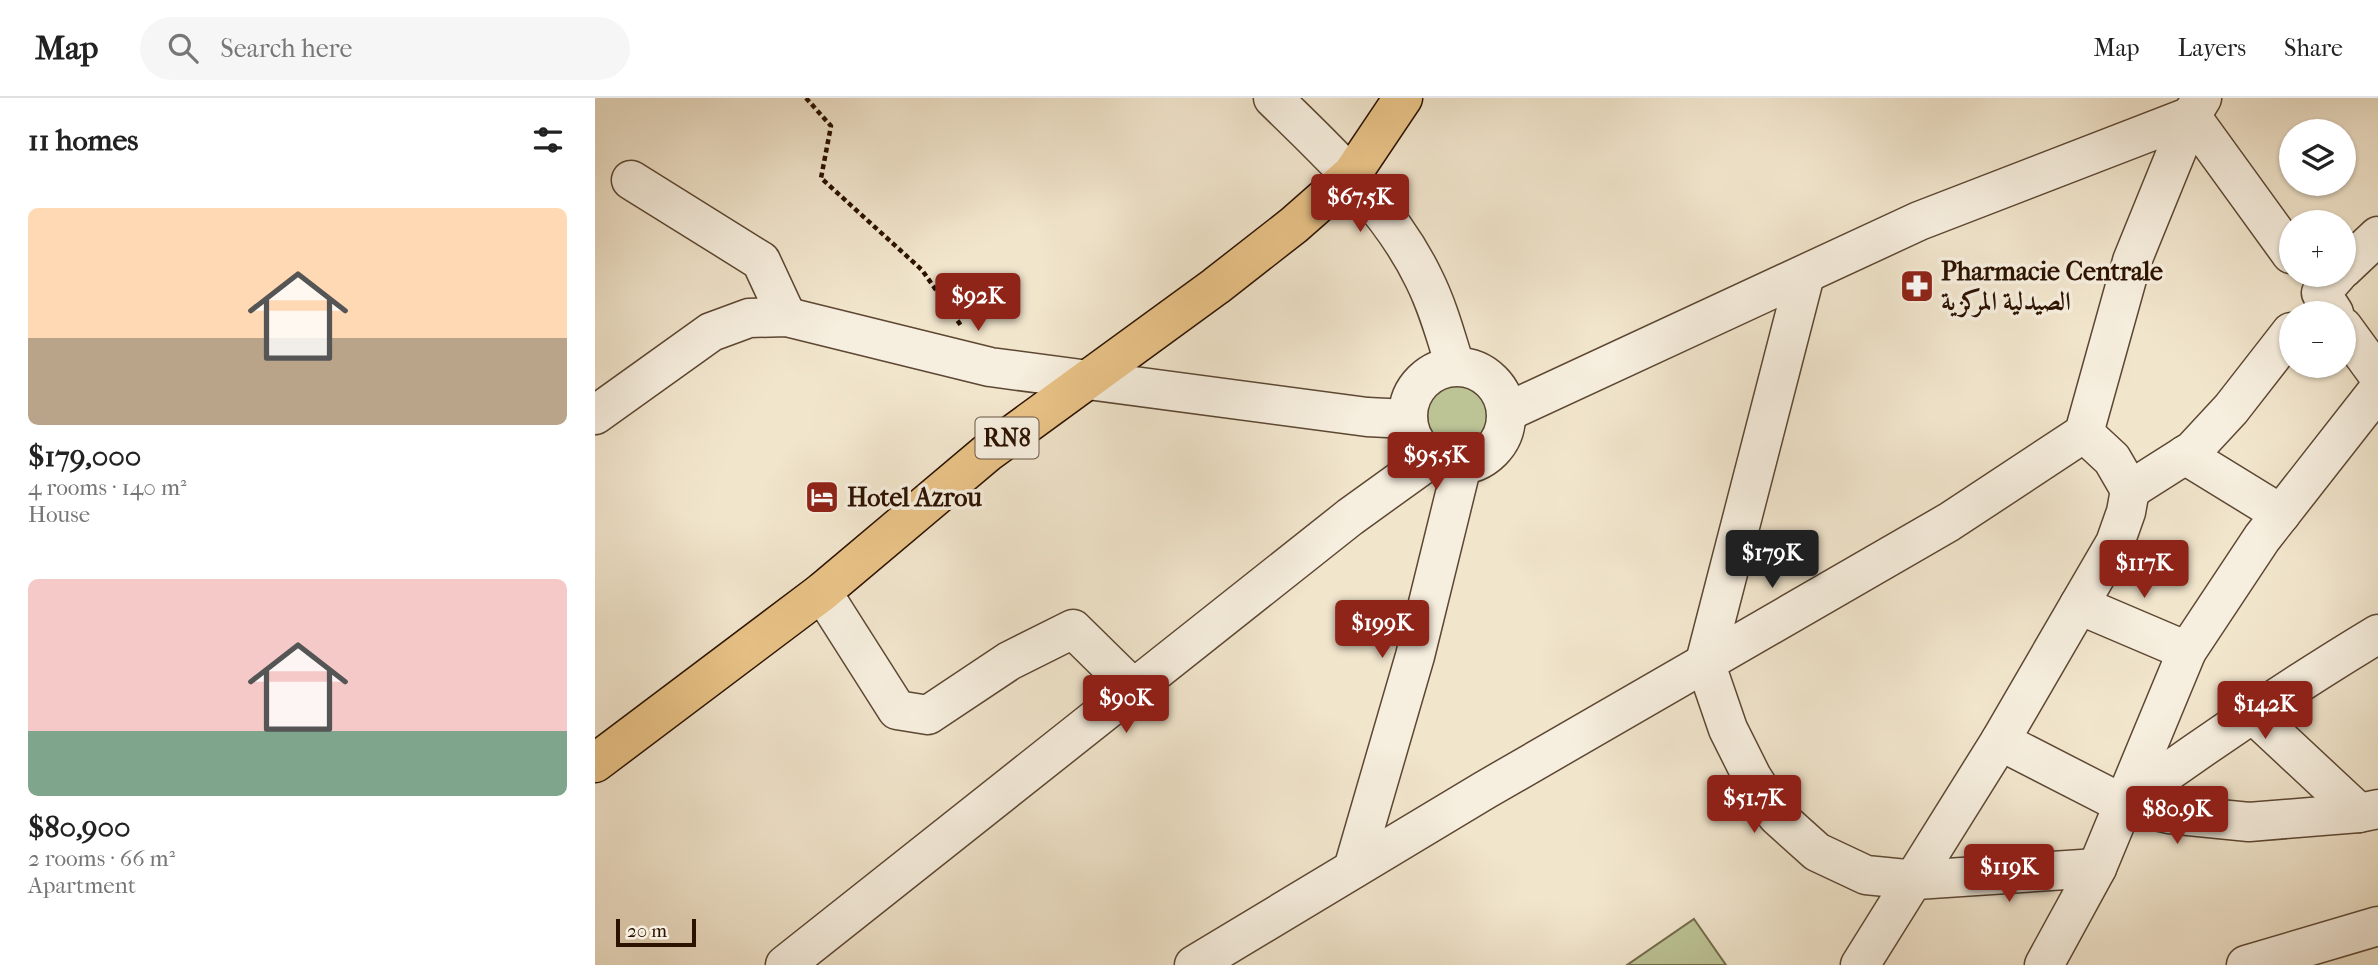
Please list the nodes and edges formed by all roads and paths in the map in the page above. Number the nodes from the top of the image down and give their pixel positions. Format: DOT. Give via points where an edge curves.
graph roads {
  1 [pos="806,98"];
  2 [pos="1273,98"];
  3 [pos="1403,98"];
  4 [pos="2196,107"];
  5 [pos="1352,174"];
  6 [pos="631,180"];
  7 [pos="2279,235"];
  8 [pos="2378,236"];
  9 [pos="1805,275"];
  10 [pos="2324,290"];
  11 [pos="787,317"];
  12 [pos="2356,345"];
  13 [pos="2279,347"];
  14 [pos="1455,366"];
  15 [pos="990,367"];
  16 [pos="2378,375"];
  17 [pos="1084,381"];
  18 [pos="2378,390"];
  19 [pos="1507,412"];
  20 [pos="595,415"];
  21 [pos="1408,419"];
  22 [pos="2084,433"];
  23 [pos="2185,455"];
  24 [pos="1447,462"];
  25 [pos="2130,490"];
  26 [pos="2281,514"];
  27 [pos="822,592"];
  28 [pos="2079,605"];
  29 [pos="2378,634"];
  30 [pos="2186,651"];
  31 [pos="1705,662"];
  32 [pos="1135,690"];
  33 [pos="2252,713"];
  34 [pos="2000,741"];
  35 [pos="595,763"];
  36 [pos="2123,804"];
  37 [pos="2368,811"];
  38 [pos="2097,868"];
  39 [pos="1353,869"];
  40 [pos="1916,880"];
  41 [pos="2378,926"];
  42 [pos="785,965"];
  43 [pos="1193,965"];
  44 [pos="1860,965"];
  45 [pos="2044,965"];
  46 [pos="2246,965"];
  1 -- 15 [label="path" via="831,126 821,178 922,270"];
  2 -- 5 [label="street"];
  3 -- 5 [label="main road, RN8"];
  4 -- 7 [label="street"];
  4 -- 9 [label="street" via="1919,221"];
  4 -- 22 [label="street" via="2132,261"];
  5 -- 14 [label="street" via="1405,244 1424,279"];
  5 -- 17 [label="main road, RN8" via="1216,286"];
  6 -- 11 [label="street" via="761,261"];
  8 -- 10 [label="street"];
  9 -- 19 [label="street"];
  9 -- 31 [label="street"];
  11 -- 15 [label="street"];
  11 -- 20 [label="street" via="749,318 711,332"];
  12 -- 16 [label="street"];
  13 -- 23 [label="street" via="2231,408"];
  14 -- 19 [label="street" via="1484,374 1496,384"];
  14 -- 21 [label="street" via="1439,369 1415,389"];
  15 -- 17 [label="street"];
  17 -- 21 [label="street"];
  17 -- 27 [label="main road, RN8" via="986,453"];
  18 -- 26 [label="street"];
  19 -- 24 [label="street" via="1503,435 1490,454 1477,462"];
  21 -- 24 [label="street" via="1419,449"];
  22 -- 25 [label="street" via="2112,459"];
  22 -- 31 [label="street" via="1949,522"];
  23 -- 25 [label="street"];
  23 -- 26 [label="street"];
  24 -- 32 [label="street" via="1350,517"];
  24 -- 39 [label="street" via="1415,656"];
  25 -- 28 [label="street" via="2115,543"];
  26 -- 30 [label="street"];
  27 -- 32 [label="street" via="897,710 928,715 1009,661 1073,629"];
  27 -- 35 [label="main road, RN8"];
  28 -- 30 [label="street"];
  28 -- 34 [label="street"];
  29 -- 33 [label="street"];
  30 -- 36 [label="street"];
  31 -- 39 [label="street"];
  31 -- 40 [label="street" via="1728,729 1777,816 1817,852 1866,875"];
  32 -- 42 [label="street"];
  33 -- 36 [label="street"];
  33 -- 37 [label="street"];
  34 -- 36 [label="street"];
  34 -- 40 [label="street"];
  36 -- 37 [label="street" via="2200,819 2249,822"];
  36 -- 38 [label="street"];
  38 -- 40 [label="street"];
  38 -- 45 [label="street"];
  39 -- 43 [label="street"];
  40 -- 44 [label="street"];
  41 -- 46 [label="street"];
}
